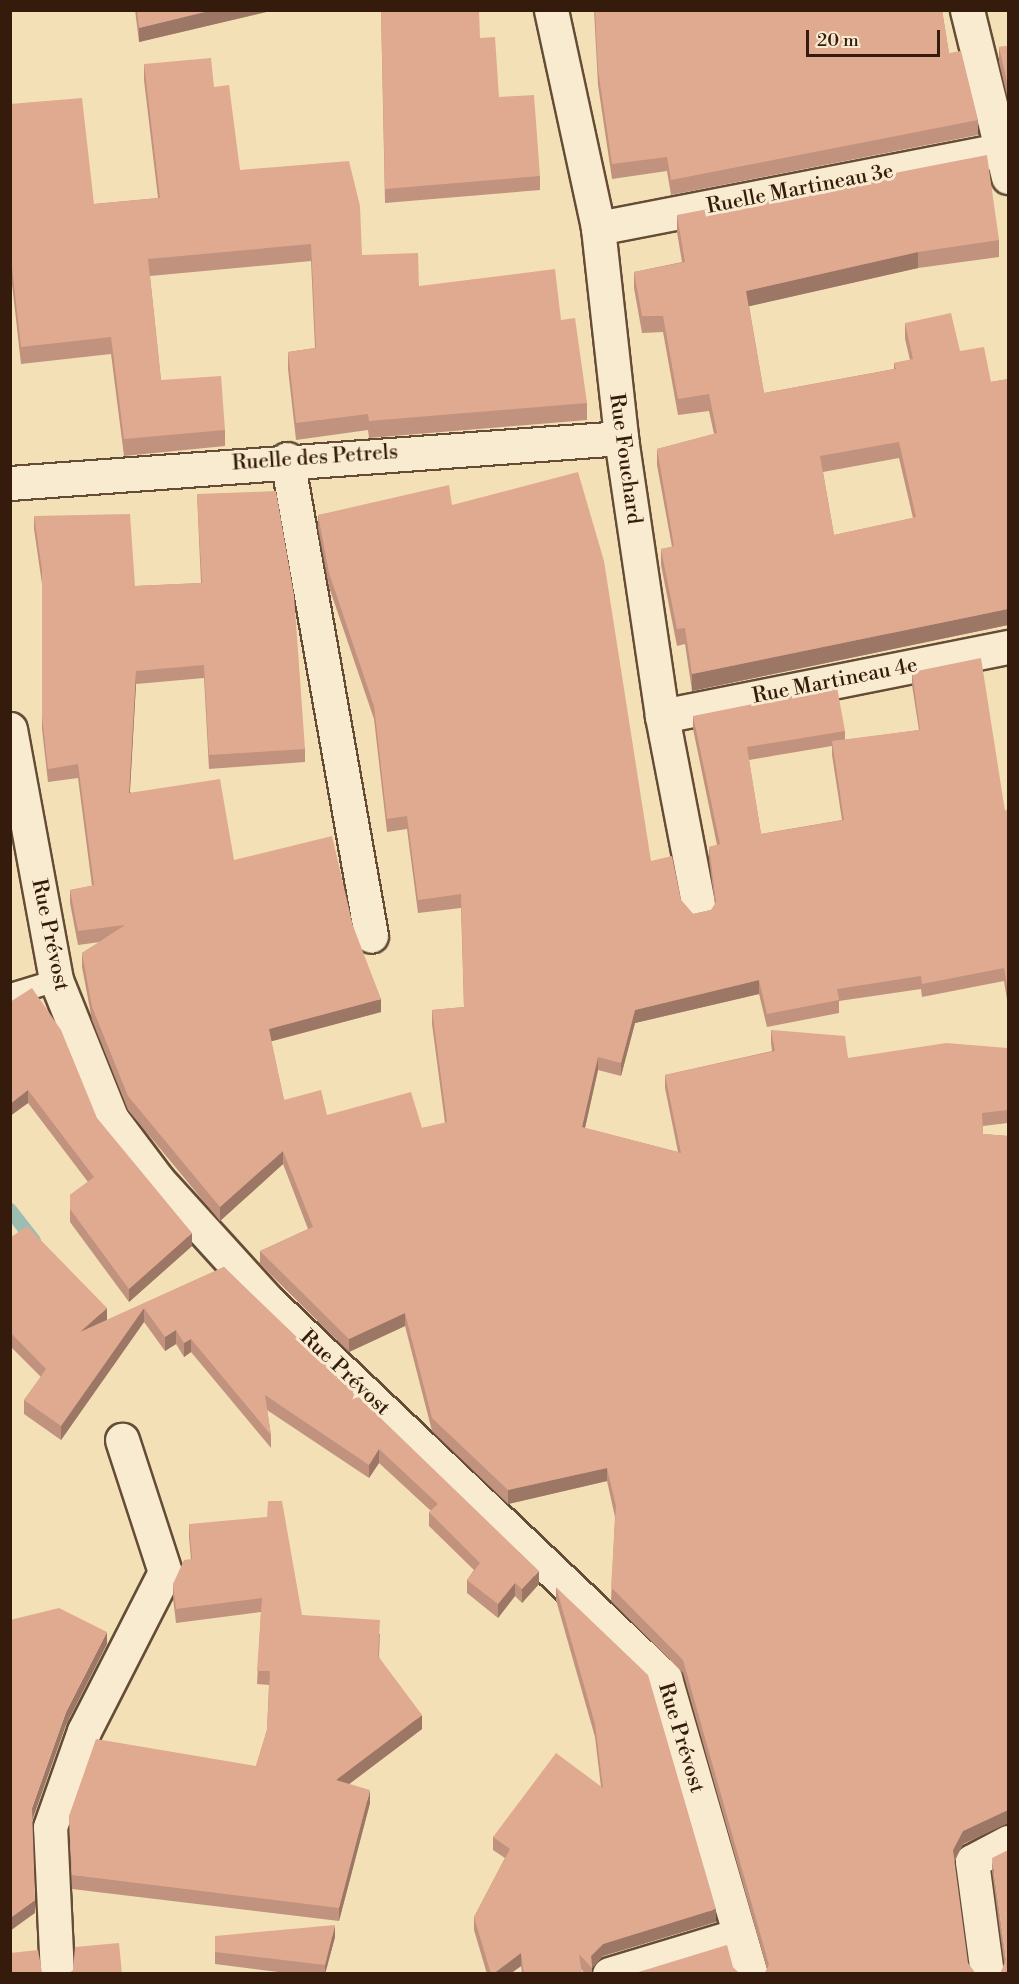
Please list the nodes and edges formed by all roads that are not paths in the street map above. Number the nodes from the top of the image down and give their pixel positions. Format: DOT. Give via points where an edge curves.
graph roads {
  1 [pos="551,10"];
  2 [pos="967,10"];
  3 [pos="1006,158"];
  4 [pos="598,228"];
  5 [pos="621,438"];
  6 [pos="286,459"];
  7 [pos="10,483"];
  8 [pos="1008,647"];
  9 [pos="662,716"];
  10 [pos="10,729"];
  11 [pos="699,909"];
  12 [pos="371,936"];
  13 [pos="56,981"];
  14 [pos="10,994"];
  15 [pos="122,1440"];
  16 [pos="1008,1842"];
  17 [pos="739,1935"];
  18 [pos="57,1974"];
  19 [pos="609,1974"];
  20 [pos="752,1974"];
  21 [pos="987,1974"];
  1 -- 4 [label="street, Rue Fouchard"];
  2 -- 3 [label="street"];
  3 -- 4 [label="street, Ruelle Martineau 3e"];
  4 -- 5 [label="street, Rue Fouchard"];
  5 -- 6 [label="street, Ruelle des Petrels"];
  5 -- 9 [label="street, Rue Fouchard"];
  6 -- 7 [label="street, Ruelle des Petrels"];
  6 -- 12 [label="street"];
  8 -- 9 [label="street, Rue Martineau 4e"];
  9 -- 11 [label="street, Rue Fouchard"];
  10 -- 13 [label="street, Rue Prévost"];
  13 -- 14 [label="lane"];
  13 -- 17 [label="street, Rue Prévost" via="112,1119 158,1180 270,1303 537,1550 665,1678"];
  15 -- 18 [label="street" via="165,1572 84,1731 51,1827"];
  16 -- 21 [label="street" via="972,1861"];
  17 -- 19 [label="street"];
  17 -- 20 [label="street, Rue Prévost"];
}
